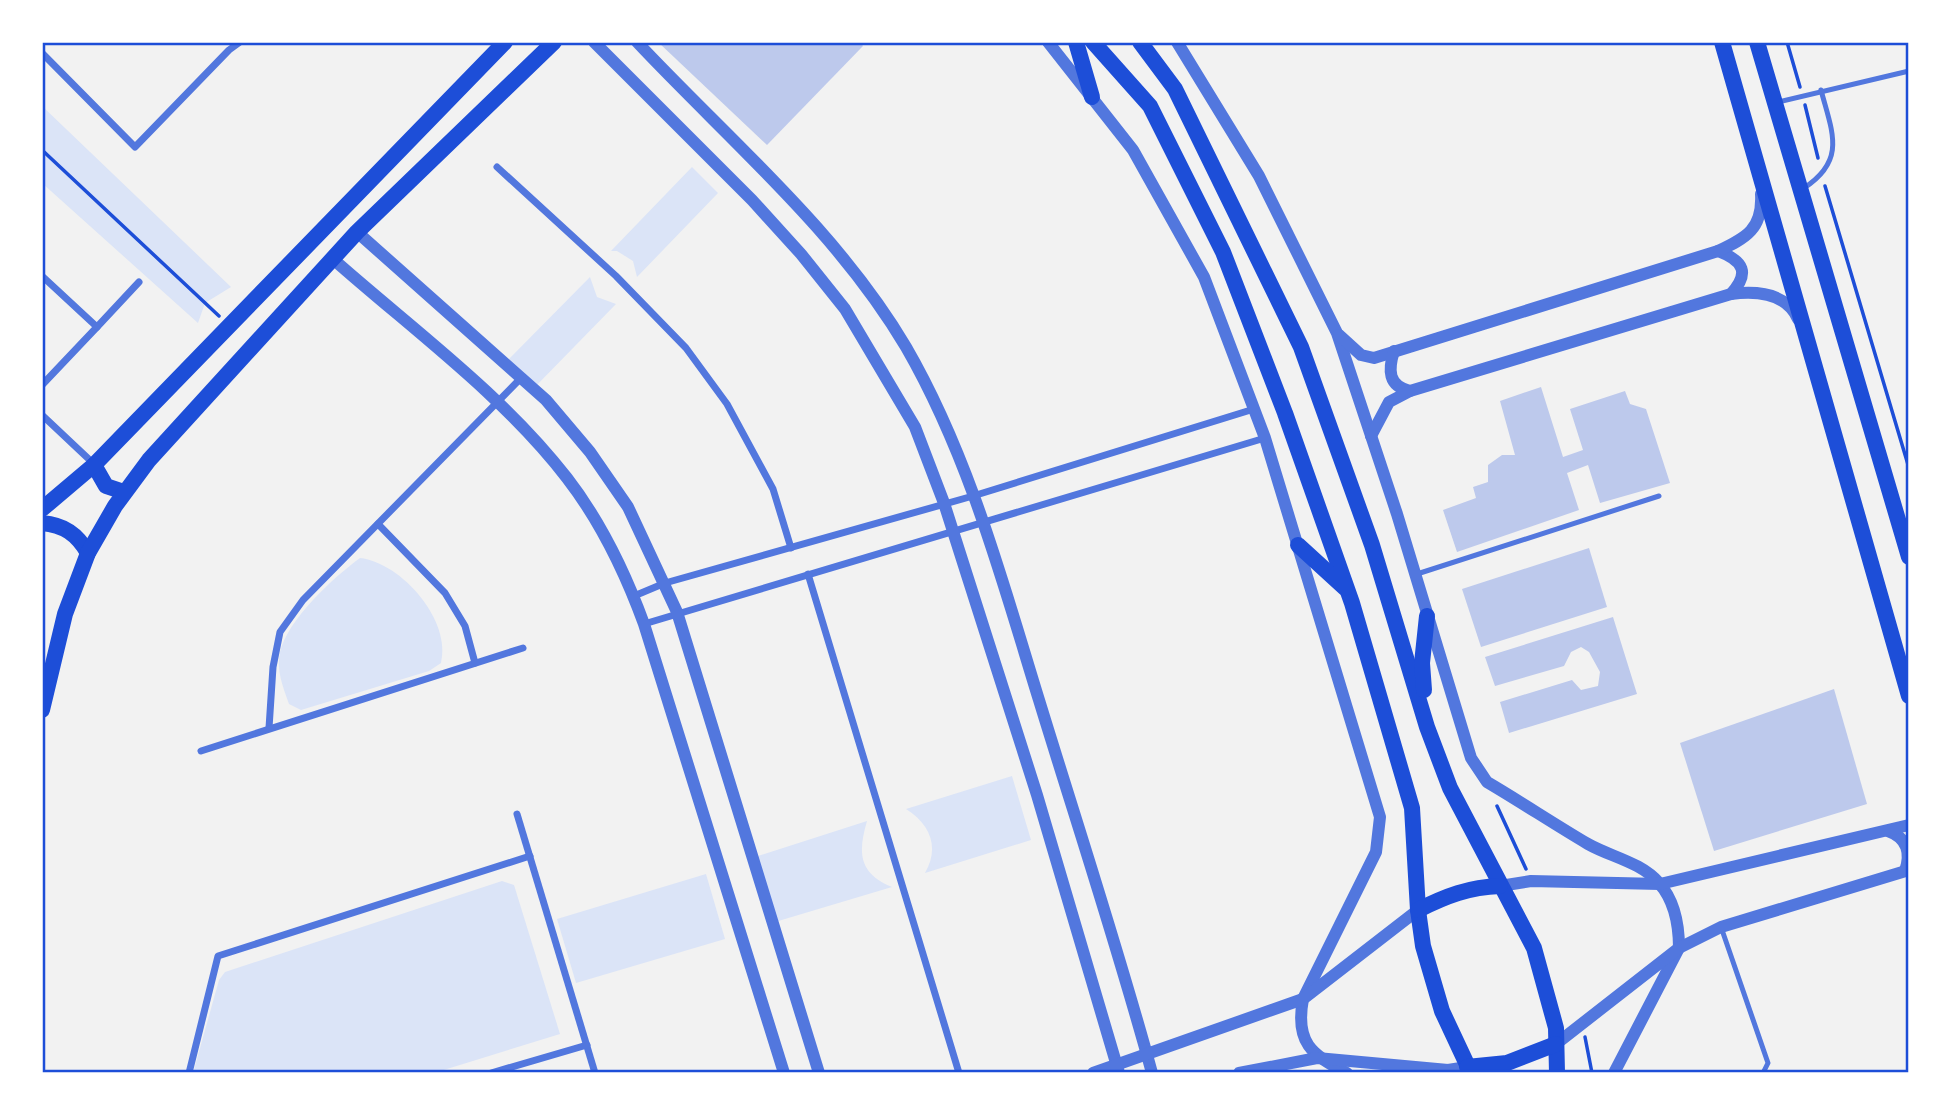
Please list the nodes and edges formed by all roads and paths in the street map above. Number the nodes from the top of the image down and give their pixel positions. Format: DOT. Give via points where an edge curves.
graph roads {
  1 [pos="240,42"];
  2 [pos="505,42"];
  3 [pos="554,42"];
  4 [pos="594,42"];
  5 [pos="637,42"];
  6 [pos="1048,42"];
  7 [pos="1076,42"];
  8 [pos="1093,42"];
  9 [pos="1140,42"];
  10 [pos="1177,42"];
  11 [pos="1722,42"];
  12 [pos="1757,42"];
  13 [pos="1787,42"];
  14 [pos="42,53"];
  15 [pos="1909,71"];
  16 [pos="1821,90"];
  17 [pos="1803,95"];
  18 [pos="1092,97"];
  19 [pos="1775,103"];
  20 [pos="42,150"];
  21 [pos="497,167"];
  22 [pos="1822,175"];
  23 [pos="1760,177"];
  24 [pos="1802,190"];
  25 [pos="357,232"];
  26 [pos="1718,251"];
  27 [pos="333,259"];
  28 [pos="42,276"];
  29 [pos="139,282"];
  30 [pos="1731,294"];
  31 [pos="229,326"];
  32 [pos="97,327"];
  33 [pos="1337,333"];
  34 [pos="1808,341"];
  35 [pos="1395,351"];
  36 [pos="521,378"];
  37 [pos="42,385"];
  38 [pos="1410,391"];
  39 [pos="497,403"];
  40 [pos="1255,409"];
  41 [pos="42,415"];
  42 [pos="1371,436"];
  43 [pos="1265,438"];
  44 [pos="94,465"];
  45 [pos="1909,468"];
  46 [pos="124,492"];
  47 [pos="972,496"];
  48 [pos="1659,496"];
  49 [pos="944,503"];
  50 [pos="42,509"];
  51 [pos="42,523"];
  52 [pos="984,523"];
  53 [pos="378,524"];
  54 [pos="952,532"];
  55 [pos="1298,545"];
  56 [pos="792,548"];
  57 [pos="88,553"];
  58 [pos="1909,557"];
  59 [pos="808,574"];
  60 [pos="1415,575"];
  61 [pos="665,583"];
  62 [pos="1348,590"];
  63 [pos="634,596"];
  64 [pos="677,612"];
  65 [pos="1427,616"];
  66 [pos="644,624"];
  67 [pos="523,648"];
  68 [pos="475,663"];
  69 [pos="1909,695"];
  70 [pos="42,710"];
  71 [pos="269,727"];
  72 [pos="1427,727"];
  73 [pos="201,751"];
  74 [pos="1487,782"];
  75 [pos="517,814"];
  76 [pos="1909,825"];
  77 [pos="1888,831"];
  78 [pos="530,856"];
  79 [pos="1907,871"];
  80 [pos="1531,881"];
  81 [pos="1660,884"];
  82 [pos="1500,886"];
  83 [pos="1418,910"];
  84 [pos="1721,927"];
  85 [pos="1679,948"];
  86 [pos="1303,999"];
  87 [pos="1583,1026"];
  88 [pos="1556,1044"];
  89 [pos="587,1045"];
  90 [pos="1147,1056"];
  91 [pos="1317,1058"];
  92 [pos="1118,1069"];
  93 [pos="1469,1070"];
  94 [pos="189,1073"];
  95 [pos="491,1073"];
  96 [pos="595,1073"];
  97 [pos="784,1073"];
  98 [pos="819,1073"];
  99 [pos="959,1073"];
  100 [pos="1093,1073"];
  101 [pos="1152,1073"];
  102 [pos="1240,1073"];
  103 [pos="1347,1073"];
  104 [pos="1557,1073"];
  105 [pos="1592,1073"];
  106 [pos="1614,1073"];
  107 [pos="1763,1073"];
  1 -- 14 [label="street" via="135,147"];
  2 -- 31 [label="main road"];
  3 -- 25 [label="main road"];
  4 -- 49 [label="street" via="752,200 845,309 915,427"];
  5 -- 47 [label="street" via="768,172 866,288 905,347 946,425"];
  6 -- 18 [label="street"];
  7 -- 18 [label="main road"];
  8 -- 62 [label="main road" via="1150,106 1223,252"];
  9 -- 72 [label="main road" via="1175,89 1301,347 1398,622"];
  10 -- 33 [label="street" via="1259,176"];
  11 -- 23 [label="main road"];
  12 -- 19 [label="main road"];
  13 -- 17 [label="path"];
  15 -- 16 [label="lane"];
  16 -- 17 [label="lane"];
  16 -- 22 [label="lane" via="1835,146"];
  17 -- 19 [label="lane"];
  17 -- 22 [label="path"];
  18 -- 40 [label="street" via="1133,150 1204,277"];
  19 -- 24 [label="main road"];
  20 -- 31 [label="path"];
  21 -- 56 [label="street" via="616,276 686,348 727,404 774,489"];
  22 -- 24 [label="lane"];
  22 -- 45 [label="path"];
  23 -- 26 [label="street" via="1762,212 1755,227"];
  23 -- 34 [label="main road"];
  24 -- 58 [label="main road"];
  25 -- 27 [label="main road"];
  25 -- 36 [label="street"];
  26 -- 30 [label="street" via="1735,258 1742,269 1741,283"];
  26 -- 35 [label="street"];
  27 -- 39 [label="street"];
  27 -- 46 [label="main road"];
  28 -- 32 [label="street"];
  29 -- 32 [label="street"];
  30 -- 34 [label="street" via="1756,291 1777,298 1794,310"];
  30 -- 38 [label="street"];
  31 -- 44 [label="main road"];
  32 -- 37 [label="street"];
  33 -- 35 [label="street" via="1362,355 1374,358"];
  33 -- 42 [label="street"];
  34 -- 69 [label="main road"];
  35 -- 38 [label="street" via="1389,367 1391,378 1400,389"];
  36 -- 39 [label="street"];
  36 -- 61 [label="street" via="590,452 628,507"];
  38 -- 42 [label="street" via="1389,402"];
  39 -- 53 [label="street"];
  39 -- 63 [label="street" via="567,479 603,531"];
  40 -- 43 [label="street"];
  40 -- 47 [label="street"];
  41 -- 44 [label="street"];
  42 -- 60 [label="street"];
  43 -- 52 [label="street"];
  43 -- 55 [label="street"];
  44 -- 46 [label="main road" via="106,486"];
  44 -- 50 [label="main road"];
  46 -- 57 [label="main road"];
  47 -- 49 [label="street"];
  47 -- 52 [label="street"];
  48 -- 60 [label="lane"];
  49 -- 54 [label="street"];
  49 -- 56 [label="street"];
  51 -- 57 [label="main road" via="67,529"];
  52 -- 54 [label="street"];
  52 -- 90 [label="street"];
  53 -- 68 [label="street" via="445,593 465,626"];
  53 -- 71 [label="street" via="303,600 280,632 272,667"];
  54 -- 59 [label="street"];
  54 -- 92 [label="street" via="1037,795"];
  55 -- 62 [label="main road"];
  55 -- 86 [label="street" via="1380,817 1376,852"];
  56 -- 61 [label="street"];
  57 -- 70 [label="main road" via="65,614"];
  59 -- 64 [label="street"];
  59 -- 99 [label="street"];
  60 -- 65 [label="street"];
  61 -- 63 [label="street"];
  61 -- 64 [label="street"];
  62 -- 83 [label="main road" via="1412,808"];
  63 -- 66 [label="street"];
  64 -- 66 [label="street"];
  64 -- 98 [label="street"];
  65 -- 72 [label="main road" via="1422,663"];
  65 -- 74 [label="street" via="1471,758"];
  66 -- 97 [label="street"];
  67 -- 68 [label="street"];
  68 -- 71 [label="street"];
  71 -- 73 [label="street"];
  72 -- 82 [label="main road" via="1451,788"];
  74 -- 80 [label="path"];
  74 -- 81 [label="street" via="1591,846 1644,870"];
  75 -- 78 [label="street"];
  76 -- 77 [label="street"];
  77 -- 79 [label="street" via="1907,847"];
  77 -- 81 [label="street"];
  78 -- 89 [label="street"];
  78 -- 94 [label="street" via="218,956"];
  79 -- 84 [label="street"];
  80 -- 81 [label="street"];
  80 -- 82 [label="street"];
  81 -- 85 [label="street" via="1674,908"];
  82 -- 83 [label="main road" via="1449,894"];
  82 -- 88 [label="main road" via="1534,948 1551,999"];
  83 -- 86 [label="street"];
  83 -- 93 [label="main road" via="1442,1011"];
  84 -- 85 [label="street"];
  84 -- 107 [label="lane" via="1768,1063"];
  85 -- 87 [label="street"];
  85 -- 106 [label="street"];
  86 -- 90 [label="street"];
  86 -- 91 [label="street" via="1302,1032"];
  87 -- 88 [label="street"];
  87 -- 105 [label="path"];
  88 -- 93 [label="main road" via="1507,1063"];
  88 -- 104 [label="main road"];
  89 -- 95 [label="street"];
  89 -- 96 [label="street"];
  90 -- 92 [label="street"];
  90 -- 101 [label="street"];
  91 -- 93 [label="street"];
  91 -- 102 [label="street"];
  91 -- 103 [label="street"];
  92 -- 100 [label="street"];
}
